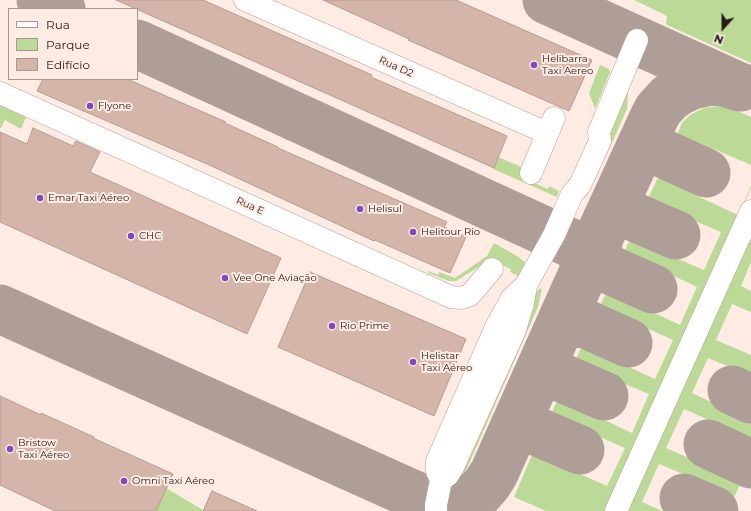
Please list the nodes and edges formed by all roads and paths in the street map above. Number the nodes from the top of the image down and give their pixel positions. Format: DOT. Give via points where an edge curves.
graph roads {
  1 [pos="245,0"];
  2 [pos="637,40"];
  3 [pos="0,93"];
  4 [pos="531,172"];
  5 [pos="751,212"];
  6 [pos="492,269"];
  7 [pos="436,511"];
  8 [pos="616,511"];
  1 -- 4 [label="lane, Rua D2" via="550,125"];
  2 -- 7 [label="lane" via="598,132 600,141 580,185 572,194 554,235 526,285 512,298 501,316 437,461 437,471 441,480"];
  3 -- 6 [label="lane, Rua E" via="450,297 461,298 470,295"];
  5 -- 8 [label="lane"];
}
